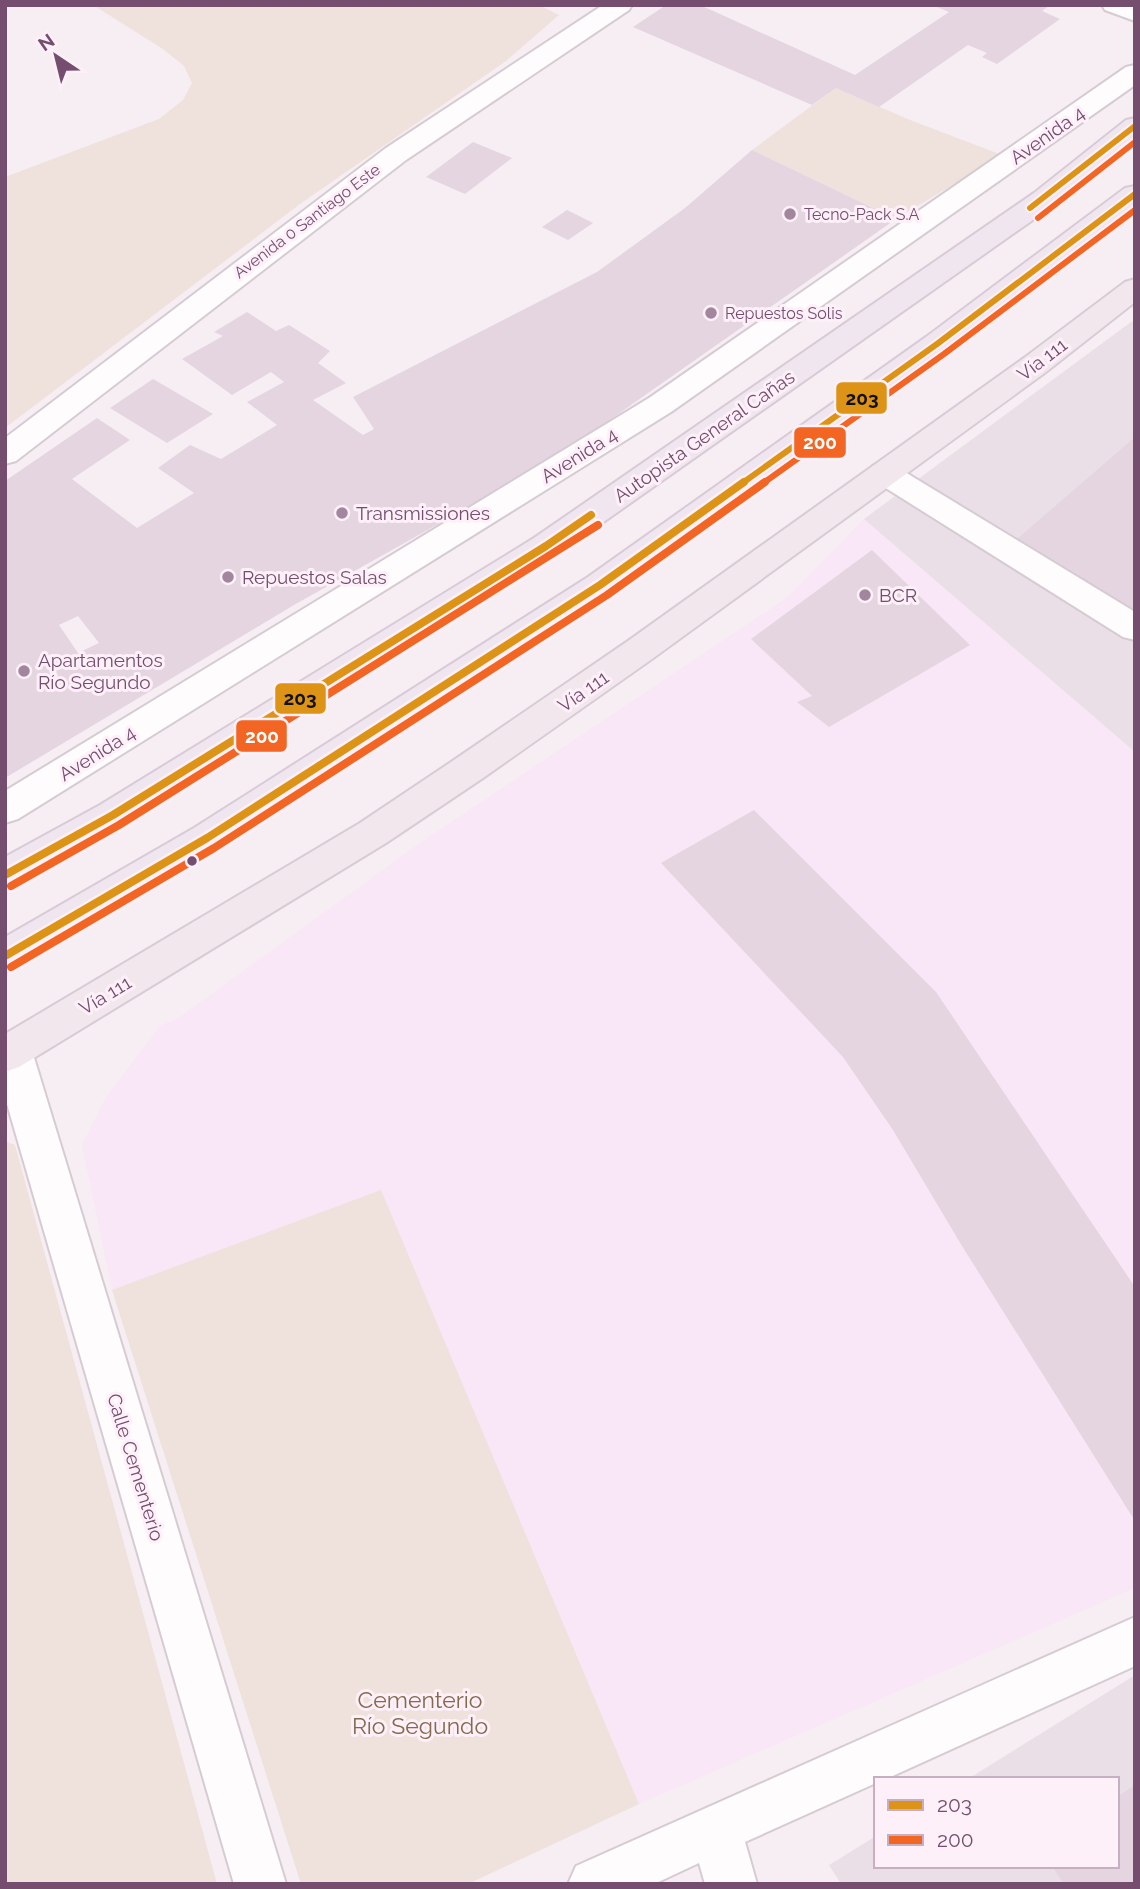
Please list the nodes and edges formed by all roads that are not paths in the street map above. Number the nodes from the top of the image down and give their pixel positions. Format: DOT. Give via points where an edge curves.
graph roads {
  1 [pos="620,5"];
  2 [pos="1114,5"];
  3 [pos="1135,14"];
  4 [pos="1135,73"];
  5 [pos="1135,126"];
  6 [pos="1135,194"];
  7 [pos="1135,288"];
  8 [pos="5,454"];
  9 [pos="884,473"];
  10 [pos="1135,628"];
  11 [pos="5,809"];
  12 [pos="5,875"];
  13 [pos="5,956"];
  14 [pos="9,1053"];
  15 [pos="1135,1641"];
  16 [pos="716,1830"];
  17 [pos="260,1884"];
  18 [pos="594,1884"];
  19 [pos="731,1884"];
  1 -- 8 [label="street, Avenida 0 Santiago Este" via="396,154"];
  2 -- 3 [label="street"];
  4 -- 11 [label="street, Avenida 4" via="660,405"];
  5 -- 12 [label="highway, Autopista General Cañas" via="1044,199 546,546 113,814"];
  6 -- 13 [label="highway" via="937,344 600,585 207,838"];
  7 -- 9 [label="main road, Vía 111"];
  9 -- 10 [label="street"];
  9 -- 14 [label="main road, Vía 111" via="640,650 373,833"];
  14 -- 17 [label="street, Calle Cementerio"];
  15 -- 16 [label="street"];
  16 -- 18 [label="street"];
  16 -- 19 [label="street"];
}
